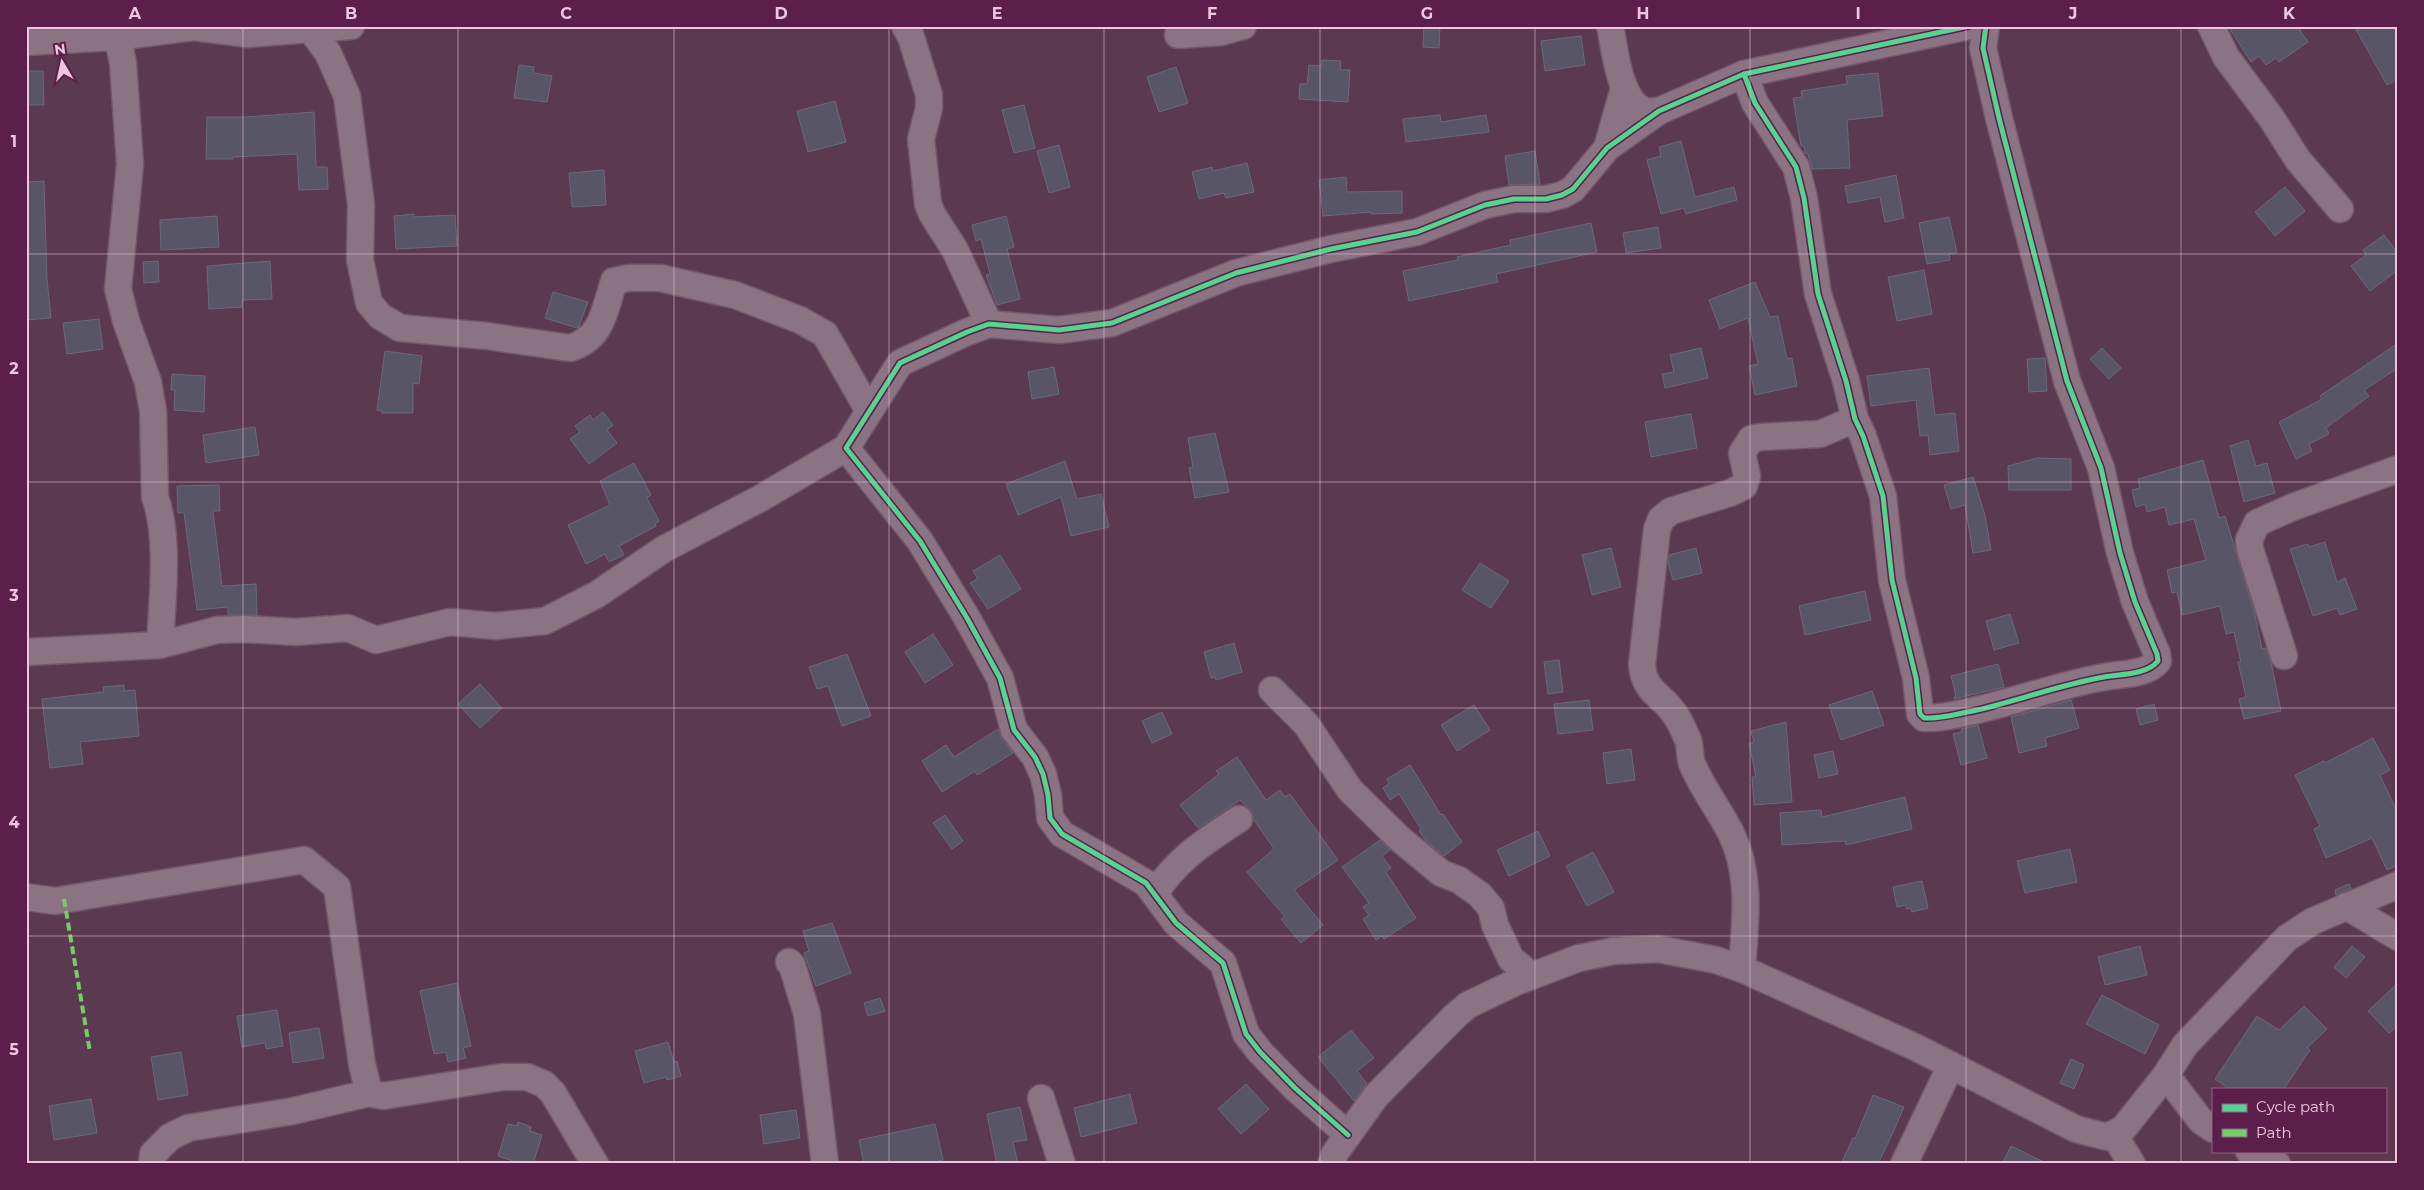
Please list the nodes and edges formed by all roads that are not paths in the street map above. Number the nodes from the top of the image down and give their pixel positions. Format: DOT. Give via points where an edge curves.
graph roads {
  1 [pos="351,26"];
  2 [pos="905,26"];
  3 [pos="1242,26"];
  4 [pos="1610,26"];
  5 [pos="1969,26"];
  6 [pos="1986,26"];
  7 [pos="2211,26"];
  8 [pos="311,30"];
  9 [pos="115,31"];
  10 [pos="1178,34"];
  11 [pos="26,42"];
  12 [pos="1744,74"];
  13 [pos="1624,88"];
  14 [pos="1660,111"];
  15 [pos="1607,148"];
  16 [pos="2340,209"];
  17 [pos="990,324"];
  18 [pos="869,411"];
  19 [pos="1855,419"];
  20 [pos="846,448"];
  21 [pos="2398,470"];
  22 [pos="160,645"];
  23 [pos="26,652"];
  24 [pos="2284,656"];
  25 [pos="1272,690"];
  26 [pos="1238,819"];
  27 [pos="2398,885"];
  28 [pos="1155,893"];
  29 [pos="26,897"];
  30 [pos="2346,906"];
  31 [pos="2398,937"];
  32 [pos="789,962"];
  33 [pos="1742,969"];
  34 [pos="1532,976"];
  35 [pos="1951,1065"];
  36 [pos="2166,1075"];
  37 [pos="369,1093"];
  38 [pos="1041,1098"];
  39 [pos="2212,1128"];
  40 [pos="1348,1135"];
  41 [pos="2114,1135"];
  42 [pos="2251,1152"];
  43 [pos="152,1164"];
  44 [pos="595,1164"];
  45 [pos="825,1164"];
  46 [pos="1062,1164"];
  47 [pos="1331,1164"];
  48 [pos="1904,1164"];
  49 [pos="2132,1164"];
  50 [pos="2277,1164"];
  1 -- 8 [label="street"];
  2 -- 17 [label="street" via="929,95 921,139 928,204 955,250"];
  3 -- 10 [label="street" via="1221,32"];
  4 -- 13 [label="street"];
  5 -- 12 [label="street"];
  6 -- 19 [label="street" via="1983,48 2067,382 2101,468 2120,553 2158,661 2143,670 2069,684 1999,705 1924,718 1920,714 1916,678 1892,580 1883,496"];
  7 -- 16 [label="street" via="2226,57 2298,160"];
  8 -- 9 [label="street" via="248,34 194,27"];
  8 -- 18 [label="street" via="328,53 347,96 361,204 360,260 369,303 380,316 400,328 570,348 582,345 598,330 614,281 660,278 736,295 800,320 825,334"];
  9 -- 11 [label="street"];
  9 -- 22 [label="street" via="123,63 130,164 118,289 148,382 153,411 156,497 160,509 164,566"];
  12 -- 14 [label="street"];
  12 -- 19 [label="street" via="1755,103 1796,167 1804,198 1818,294"];
  13 -- 14 [label="street" via="1633,102 1645,111"];
  13 -- 15 [label="street"];
  14 -- 15 [label="street"];
  15 -- 17 [label="street" via="1573,189 1562,195 1485,205 1417,232 1236,273 1112,323 1059,330"];
  17 -- 18 [label="street" via="900,363"];
  18 -- 20 [label="street"];
  19 -- 33 [label="street" via="1820,434 1750,439 1742,453 1747,476 1744,486 1671,511 1661,519 1657,529 1643,678 1649,689 1676,715 1688,742 1693,767 1732,836 1747,900"];
  20 -- 22 [label="street" via="761,498 664,548 596,595 545,621 496,626 450,622 376,640 348,628 296,632 217,630"];
  20 -- 28 [label="street" via="920,541 986,652 1000,678 1014,730 1035,756 1043,774 1050,818 1062,834 1146,883"];
  21 -- 24 [label="street" via="2257,523 2249,540 2250,549"];
  22 -- 23 [label="street"];
  25 -- 34 [label="street" via="1306,724 1350,790 1400,840 1441,873 1459,880 1486,902 1510,959"];
  26 -- 28 [label="street" via="1194,849 1169,872"];
  27 -- 30 [label="street"];
  28 -- 40 [label="street" via="1176,923 1223,963 1246,1034 1260,1052"];
  29 -- 37 [label="street" via="55,901 304,860 338,887 362,1064"];
  30 -- 31 [label="street"];
  30 -- 36 [label="street" via="2312,921 2287,938 2184,1045"];
  32 -- 45 [label="street" via="807,1014"];
  33 -- 34 [label="street" via="1716,960 1658,949 1614,951 1579,958"];
  33 -- 35 [label="street"];
  34 -- 40 [label="street" via="1468,1005 1456,1015 1376,1096"];
  35 -- 41 [label="street" via="2076,1129 2100,1137"];
  35 -- 48 [label="street"];
  36 -- 39 [label="street" via="2201,1121"];
  36 -- 41 [label="street" via="2123,1129"];
  37 -- 43 [label="street" via="293,1111 188,1128 170,1137 153,1154"];
  37 -- 44 [label="street" via="383,1096 502,1077 527,1077 544,1084 553,1093"];
  38 -- 46 [label="street"];
  40 -- 47 [label="street"];
  41 -- 49 [label="street"];
  42 -- 50 [label="street"];
}
